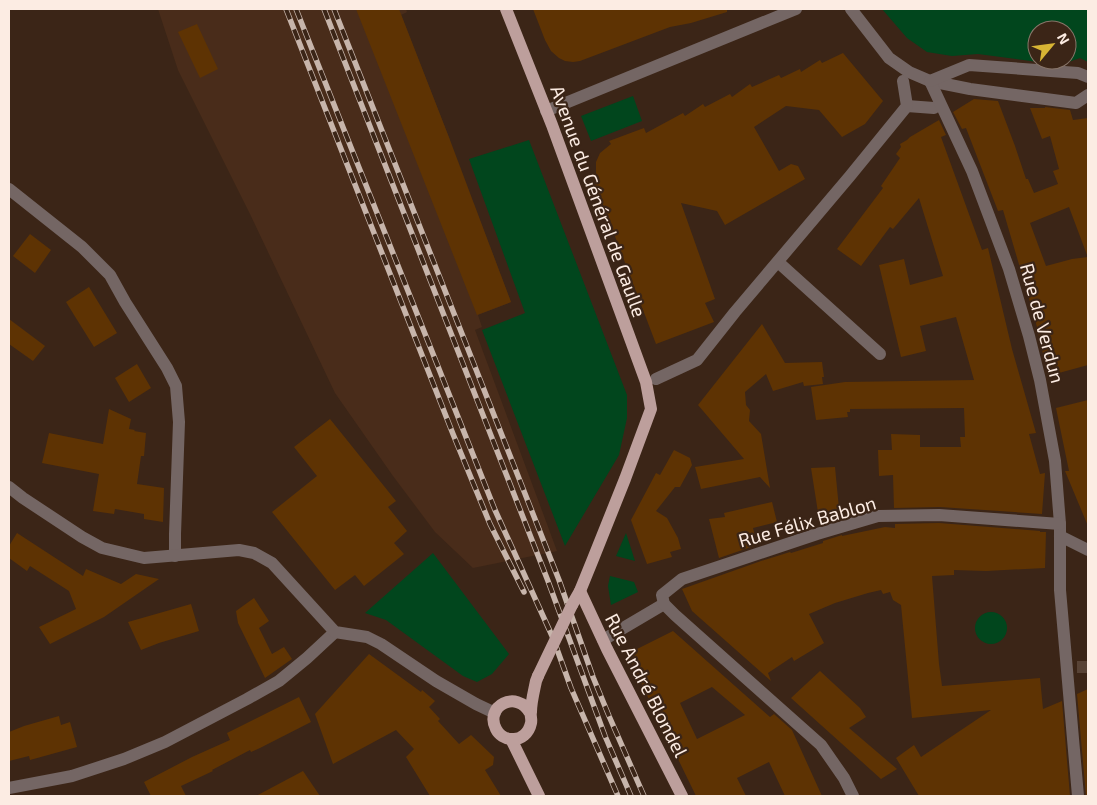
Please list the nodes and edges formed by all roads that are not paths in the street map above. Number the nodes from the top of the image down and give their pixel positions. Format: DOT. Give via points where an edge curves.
graph roads {
  1 [pos="506,9"];
  2 [pos="796,9"];
  3 [pos="851,9"];
  4 [pos="1088,77"];
  5 [pos="903,81"];
  6 [pos="930,81"];
  7 [pos="1088,96"];
  8 [pos="907,106"];
  9 [pos="934,108"];
  10 [pos="546,111"];
  11 [pos="9,189"];
  12 [pos="778,262"];
  13 [pos="880,354"];
  14 [pos="656,379"];
  15 [pos="9,487"];
  16 [pos="1060,530"];
  17 [pos="1088,550"];
  18 [pos="175,556"];
  19 [pos="580,591"];
  20 [pos="663,599"];
  21 [pos="335,632"];
  22 [pos="603,640"];
  23 [pos="537,679"];
  24 [pos="515,701"];
  25 [pos="495,713"];
  26 [pos="530,713"];
  27 [pos="511,739"];
  28 [pos="9,788"];
  29 [pos="539,796"];
  30 [pos="682,796"];
  31 [pos="853,796"];
  32 [pos="1078,796"];
  1 -- 10 [label="main road, Avenue du Général de Gaulle"];
  2 -- 10 [label="street"];
  3 -- 6 [label="street" via="889,58"];
  4 -- 6 [label="street" via="1078,73 969,65"];
  5 -- 8 [label="street"];
  6 -- 7 [label="street" via="1076,103"];
  6 -- 16 [label="street, Rue de Verdun" via="972,171 1030,336 1055,461"];
  8 -- 9 [label="street"];
  8 -- 12 [label="street"];
  10 -- 19 [label="main road, Avenue du Général de Gaulle" via="646,382 651,409"];
  11 -- 18 [label="street" via="82,247 110,275 176,386 179,422"];
  12 -- 13 [label="street"];
  12 -- 14 [label="street" via="697,360"];
  15 -- 18 [label="street" via="102,548 144,558"];
  16 -- 17 [label="street"];
  16 -- 20 [label="street, Rue Félix Bablon" via="939,515 878,516 682,579"];
  16 -- 32 [label="street, Rue de Verdun" via="1060,590 1072,668"];
  18 -- 21 [label="street" via="239,550 254,553 272,563"];
  19 -- 22 [label="main road, Rue André Blondel"];
  19 -- 23 [label="main road, bridge"];
  20 -- 22 [label="street, Rue Félix Bablon"];
  20 -- 31 [label="street" via="675,615 821,745"];
  21 -- 25 [label="street" via="367,637 381,644 436,681"];
  21 -- 28 [label="street" via="279,681 165,742 72,776"];
  22 -- 30 [label="main road, Rue André Blondel"];
  23 -- 24 [label="main road"];
  23 -- 26 [label="main road"];
  24 -- 25 [label="main road" via="501,705"];
  24 -- 26 [label="main road"];
  25 -- 27 [label="main road" via="493,723 498,732"];
  26 -- 27 [label="main road" via="529,729 522,737"];
  27 -- 29 [label="main road"];
}
